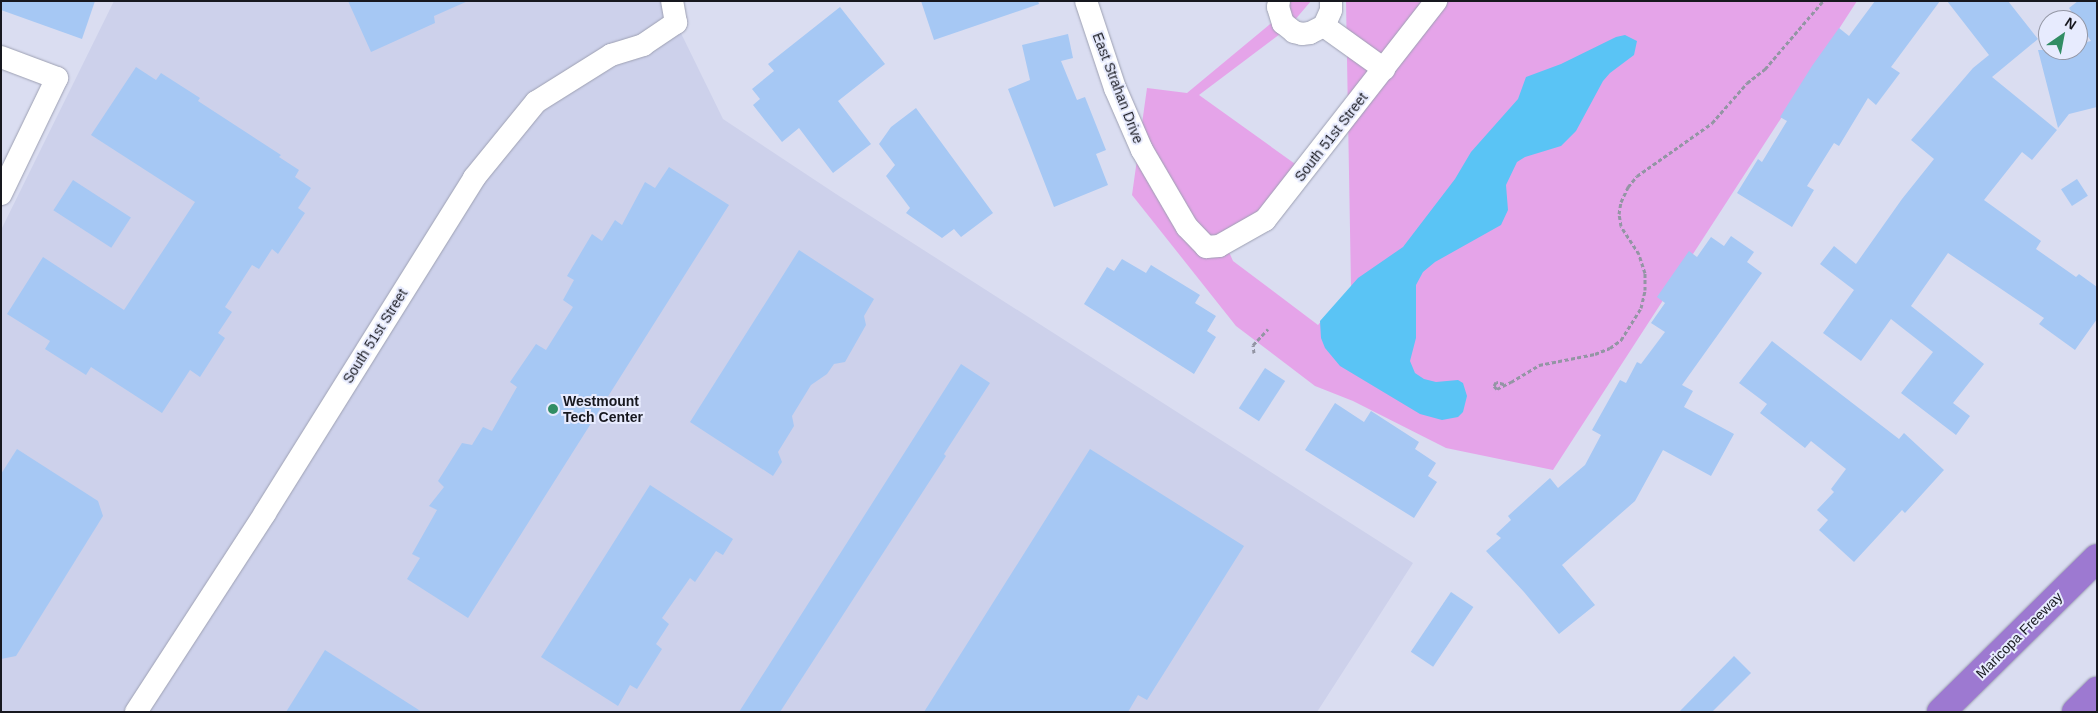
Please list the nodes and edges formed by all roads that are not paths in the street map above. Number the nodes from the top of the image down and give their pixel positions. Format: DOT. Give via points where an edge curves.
graph roads {
  1 [pos="1086,1"];
  2 [pos="1279,1"];
  3 [pos="1331,1"];
  4 [pos="1436,1"];
  5 [pos="674,12"];
  6 [pos="1324,26"];
  7 [pos="1,57"];
  8 [pos="1384,70"];
  9 [pos="1,194"];
  10 [pos="1206,247"];
  11 [pos="2097,558"];
  12 [pos="2097,691"];
  13 [pos="136,712"];
  14 [pos="1941,712"];
  15 [pos="2076,712"];
  1 -- 10 [label="street, East Strahan Drive" via="1115,88 1142,150 1187,227"];
  2 -- 6 [label="street" via="1283,22 1294,32 1310,34"];
  3 -- 6 [label="street" via="1332,10"];
  4 -- 8 [label="street, South 51st Street"];
  5 -- 13 [label="street, South 51st Street" via="644,45 611,55 536,102 474,178 265,513"];
  6 -- 8 [label="street"];
  7 -- 9 [label="street" via="57,78"];
  8 -- 10 [label="street, South 51st Street" via="1264,220 1219,246"];
  11 -- 14 [label="highway, Maricopa Freeway"];
  12 -- 15 [label="highway"];
}
